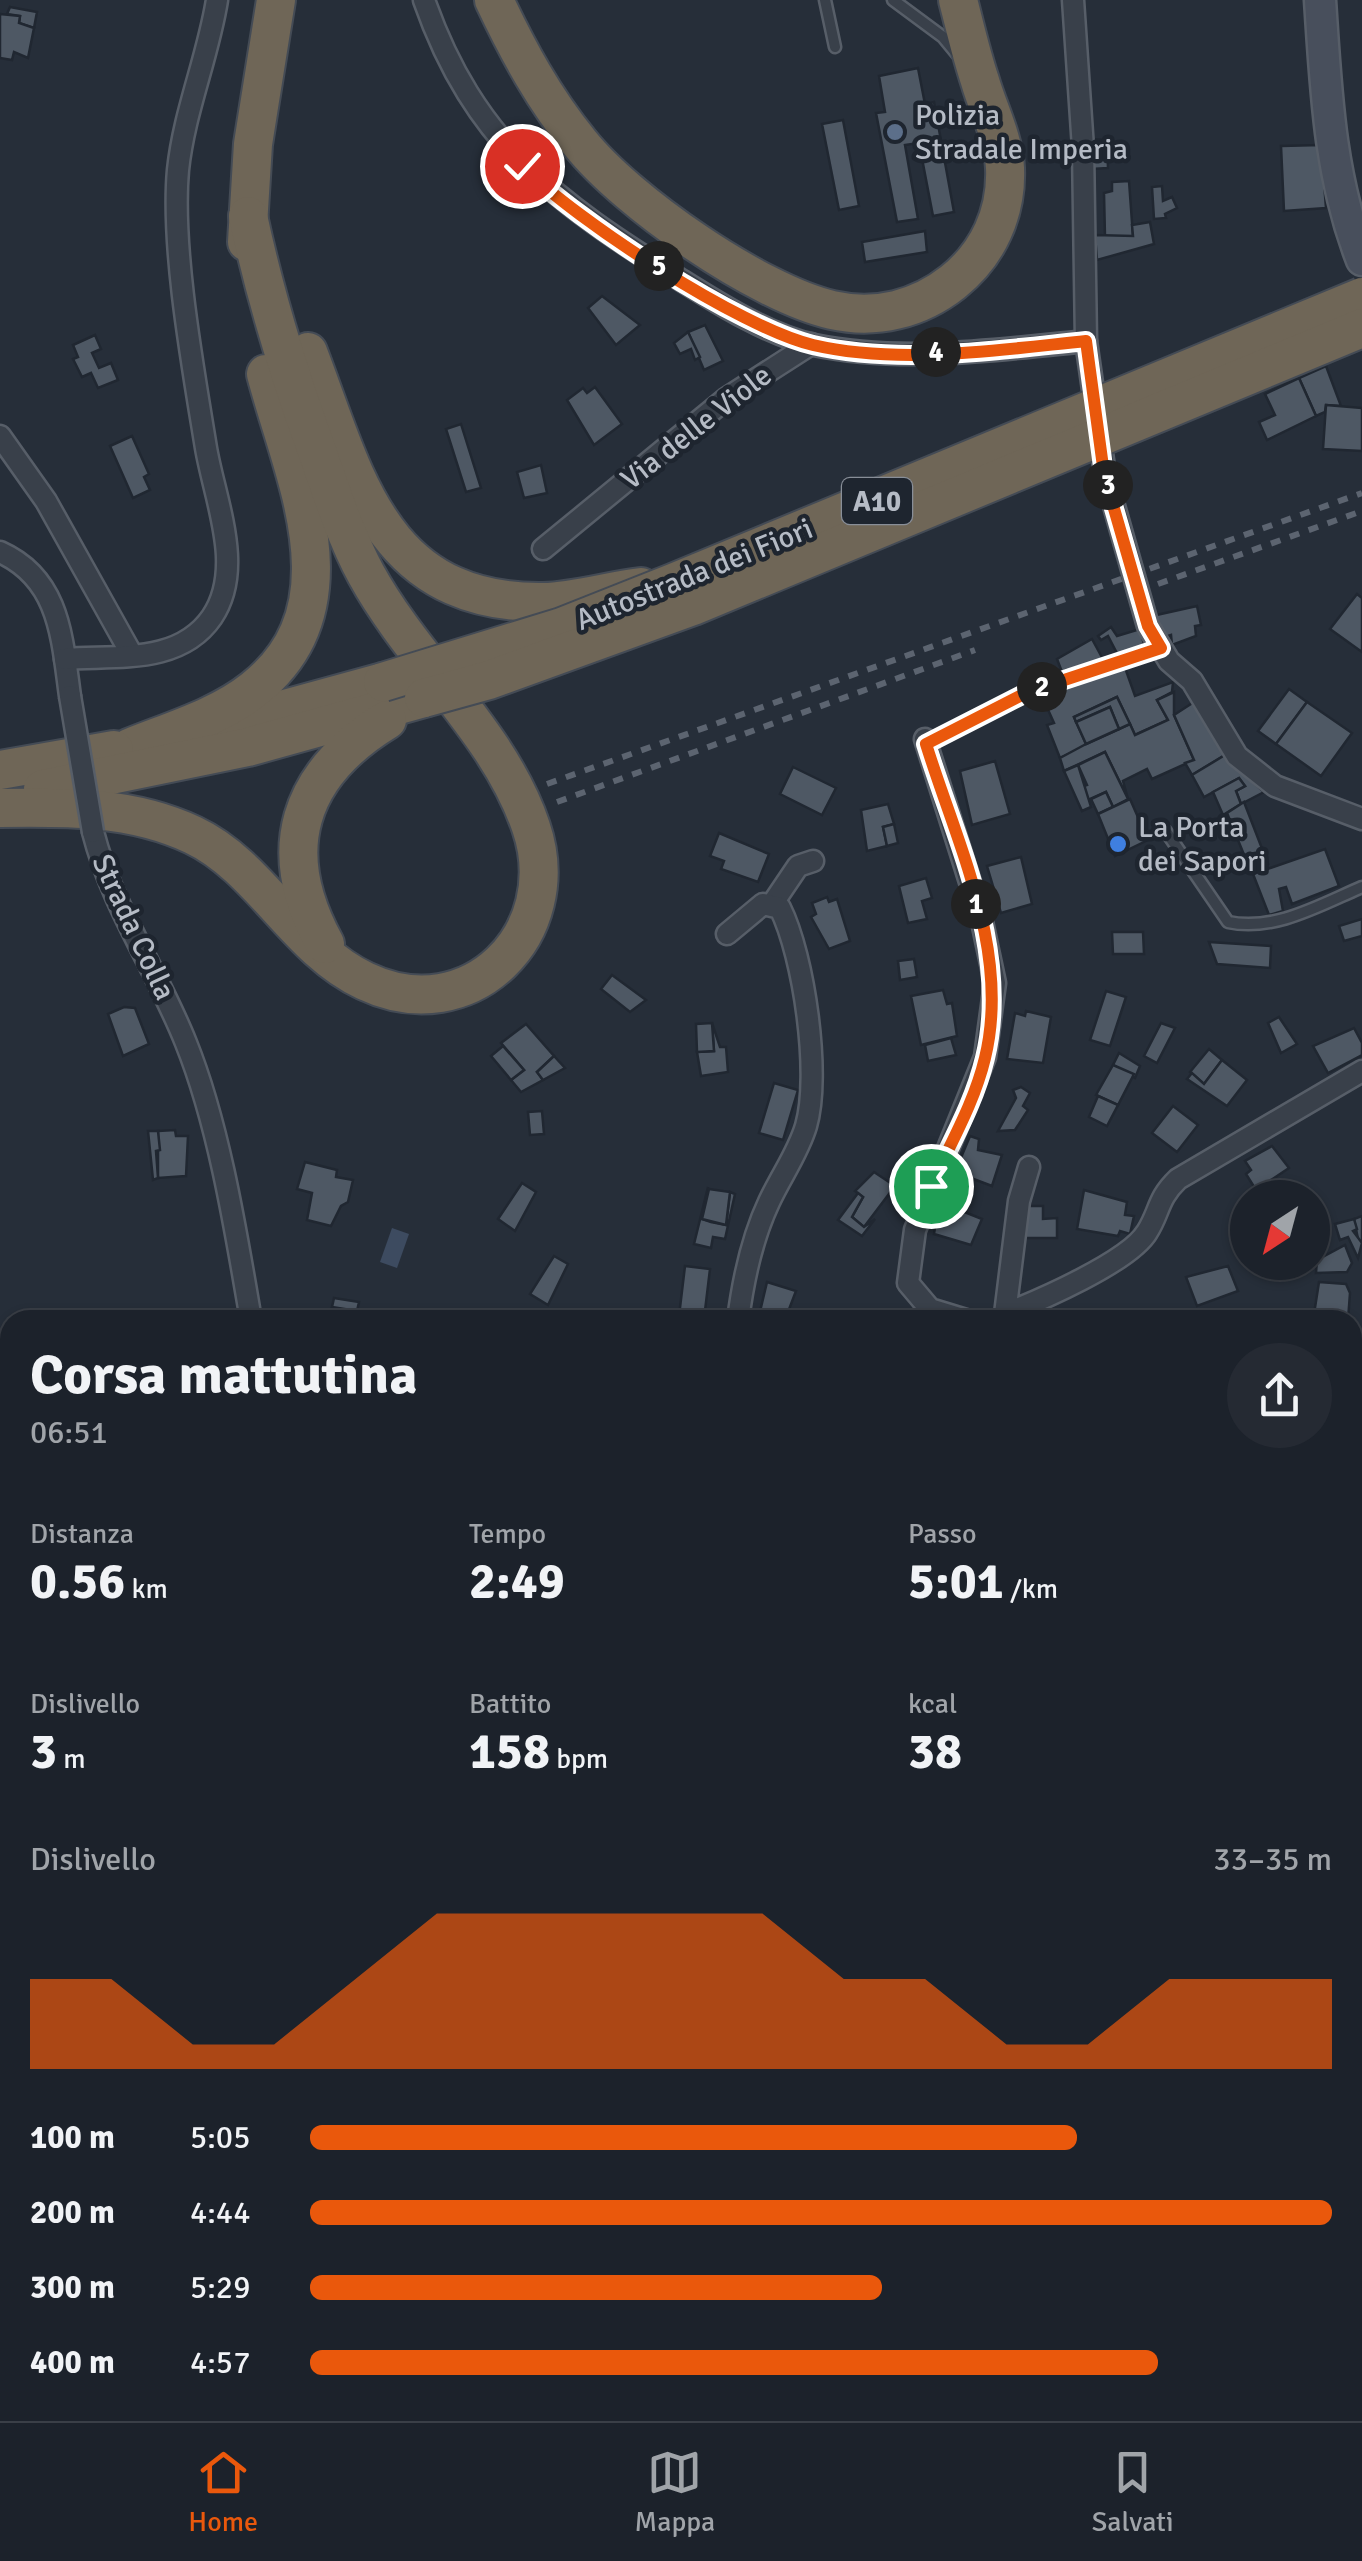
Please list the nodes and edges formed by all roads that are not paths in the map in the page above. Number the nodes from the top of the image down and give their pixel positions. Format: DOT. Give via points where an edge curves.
graph roads {
  1 [pos="216,0"];
  2 [pos="276,0"];
  3 [pos="424,0"];
  4 [pos="494,0"];
  5 [pos="825,0"];
  6 [pos="893,0"];
  7 [pos="958,0"];
  8 [pos="1073,0"];
  9 [pos="1320,0"];
  10 [pos="835,48"];
  11 [pos="979,80"];
  12 [pos="248,216"];
  13 [pos="1362,260"];
  14 [pos="1362,297"];
  15 [pos="1362,328"];
  16 [pos="1086,341"];
  17 [pos="811,344"];
  18 [pos="0,436"];
  19 [pos="543,549"];
  20 [pos="0,552"];
  21 [pos="673,583"];
  22 [pos="132,655"];
  23 [pos="65,659"];
  24 [pos="424,698"];
  25 [pos="926,741"];
  26 [pos="129,748"];
  27 [pos="0,770"];
  28 [pos="0,795"];
  29 [pos="0,808"];
  30 [pos="1362,819"];
  31 [pos="1165,830"];
  32 [pos="813,861"];
  33 [pos="1362,888"];
  34 [pos="773,904"];
  35 [pos="727,934"];
  36 [pos="333,959"];
  37 [pos="1362,1071"];
  38 [pos="1030,1167"];
  39 [pos="249,1310"];
  40 [pos="739,1310"];
  41 [pos="930,1310"];
  42 [pos="1005,1310"];
  43 [pos="1014,1310"];
  1 -- 22 [label="street" via="182,144 177,213 227,574 219,604 192,638 167,651"];
  2 -- 12 [label="highway"];
  3 -- 17 [label="street, Via delle Viole" via="480,109 538,182 702,292"];
  4 -- 11 [label="highway" via="547,100 621,185 706,248 830,309 877,312 919,304 978,258 1002,211 1005,164"];
  5 -- 10 [label="lane"];
  6 -- 11 [label="lane" via="943,37"];
  7 -- 11 [label="highway"];
  8 -- 16 [label="street"];
  9 -- 13 [label="main road" via="1330,150"];
  12 -- 21 [label="highway, bridge" via="279,276 366,504 404,552 482,594 543,602"];
  12 -- 26 [label="highway" via="246,278 303,501 314,578 296,639 255,689"];
  12 -- 36 [label="highway" via="266,300 342,522 366,575 524,804 540,869 532,919 519,943 501,966 474,983 412,994 360,980"];
  14 -- 21 [label="highway, Autostrada dei Fiori / A10, bridge"];
  15 -- 24 [label="highway, Autostrada dei Fiori / A10, bridge" via="693,606"];
  16 -- 17 [label="street" via="966,353"];
  16 -- 30 [label="street" via="1104,474 1148,626 1254,771"];
  17 -- 19 [label="street, Via delle Viole" via="726,398"];
  18 -- 22 [label="street" via="46,501"];
  20 -- 23 [label="street, Strada Colla" via="31,571 50,596"];
  21 -- 26 [label="highway, Autostrada dei Fiori / A10, bridge" via="562,627 383,682"];
  22 -- 23 [label="street"];
  23 -- 39 [label="street, Strada Colla, bridge" via="93,832 108,879 188,1048"];
  24 -- 28 [label="highway, Autostrada dei Fiori / A10" via="164,767"];
  24 -- 36 [label="highway" via="358,738 330,766 300,820 296,848 303,896"];
  25 -- 41 [label="street" via="995,983 986,1057 915,1230 908,1283"];
  26 -- 27 [label="highway, Autostrada dei Fiori / A10"];
  29 -- 36 [label="highway" via="100,809 197,836"];
  31 -- 33 [label="lane" via="1228,922 1286,919"];
  32 -- 34 [label="street" via="798,866"];
  34 -- 35 [label="street" via="763,904"];
  34 -- 40 [label="street" via="792,933 800,967 812,1099 768,1205"];
  37 -- 43 [label="street" via="1178,1179 1162,1194 1149,1231 1123,1254"];
  38 -- 42 [label="street" via="1018,1201"];
}
